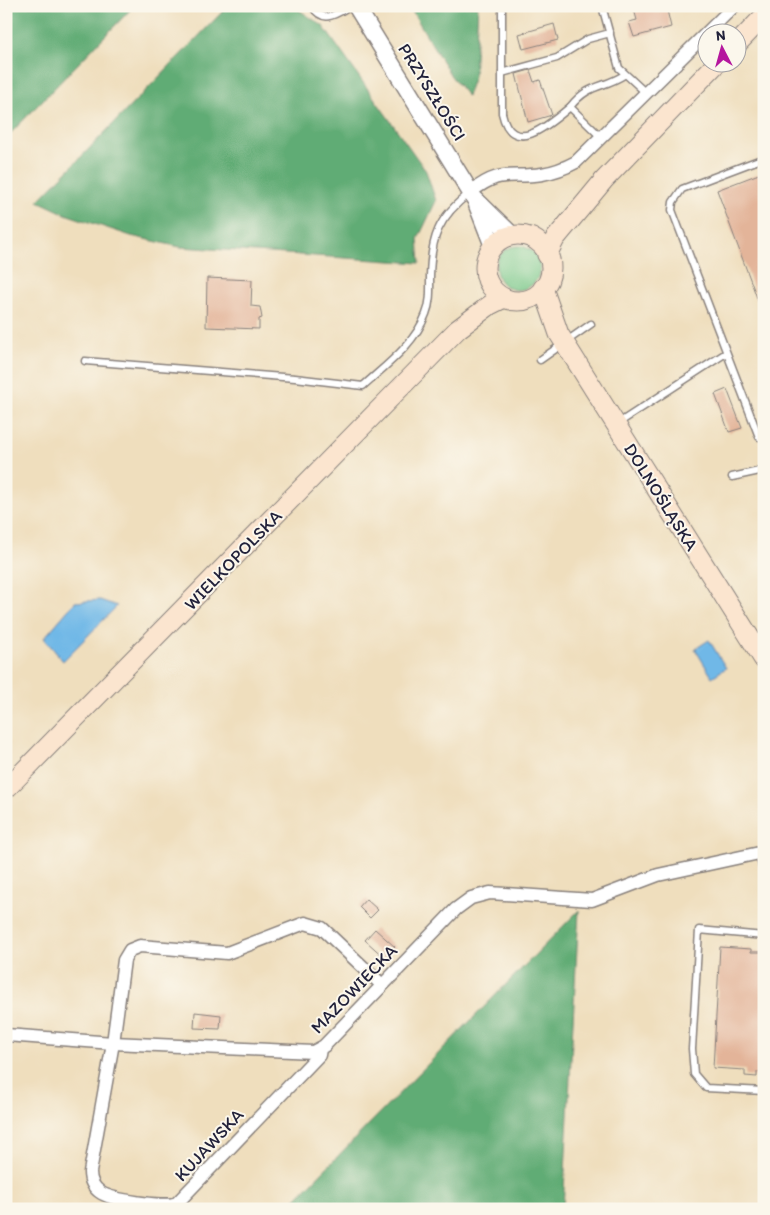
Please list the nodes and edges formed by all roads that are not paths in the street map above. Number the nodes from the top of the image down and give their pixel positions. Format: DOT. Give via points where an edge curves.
graph roads {
  1 [pos="312,6"];
  2 [pos="350,6"];
  3 [pos="356,6"];
  4 [pos="502,6"];
  5 [pos="602,6"];
  6 [pos="734,6"];
  7 [pos="764,16"];
  8 [pos="610,33"];
  9 [pos="748,33"];
  10 [pos="708,72"];
  11 [pos="502,73"];
  12 [pos="624,75"];
  13 [pos="646,94"];
  14 [pos="570,107"];
  15 [pos="602,138"];
  16 [pos="764,158"];
  17 [pos="604,180"];
  18 [pos="472,195"];
  19 [pos="513,236"];
  20 [pos="531,238"];
  21 [pos="493,246"];
  22 [pos="548,255"];
  23 [pos="487,280"];
  24 [pos="543,288"];
  25 [pos="504,298"];
  26 [pos="526,300"];
  27 [pos="591,324"];
  28 [pos="458,329"];
  29 [pos="562,339"];
  30 [pos="726,353"];
  31 [pos="540,360"];
  32 [pos="85,361"];
  33 [pos="616,425"];
  34 [pos="759,437"];
  35 [pos="764,470"];
  36 [pos="732,477"];
  37 [pos="764,660"];
  38 [pos="6,789"];
  39 [pos="761,852"];
  40 [pos="764,876"];
  41 [pos="764,936"];
  42 [pos="382,985"];
  43 [pos="6,1035"];
  44 [pos="113,1043"];
  45 [pos="320,1049"];
  46 [pos="764,1091"];
  1 -- 2 [label="lane" via="323,17 330,17"];
  3 -- 18 [label="street, PRZYSZŁOŚCI"];
  4 -- 11 [label="lane"];
  5 -- 8 [label="lane"];
  6 -- 13 [label="street"];
  7 -- 9 [label="main road"];
  8 -- 11 [label="lane" via="588,39 557,58"];
  8 -- 12 [label="lane" via="619,68"];
  10 -- 17 [label="main road"];
  11 -- 14 [label="lane" via="504,124 516,134 524,136 536,132"];
  12 -- 13 [label="lane"];
  12 -- 14 [label="lane" via="582,92"];
  13 -- 15 [label="street"];
  14 -- 15 [label="lane"];
  15 -- 18 [label="street" via="576,162 562,169 540,175 494,178"];
  16 -- 30 [label="lane" via="682,189 673,202 672,210"];
  17 -- 20 [label="main road" via="546,230"];
  17 -- 22 [label="main road" via="556,239"];
  18 -- 19 [label="street, PRZYSZŁOŚCI"];
  18 -- 21 [label="street, PRZYSZŁOŚCI"];
  18 -- 32 [label="lane" via="450,212 436,234 430,257 430,298 421,324 401,351 363,386"];
  19 -- 20 [label="main road"];
  19 -- 21 [label="main road"];
  20 -- 22 [label="main road"];
  21 -- 23 [label="main road" via="485,264"];
  22 -- 24 [label="main road" via="550,271"];
  23 -- 25 [label="main road"];
  23 -- 28 [label="main road, WIELKOPOLSKA"];
  24 -- 26 [label="main road"];
  24 -- 29 [label="main road, DOLNOŚLĄSKA"];
  25 -- 26 [label="main road"];
  25 -- 28 [label="main road, WIELKOPOLSKA" via="490,304"];
  26 -- 29 [label="main road, DOLNOŚLĄSKA"];
  27 -- 29 [label="lane"];
  28 -- 38 [label="main road, WIELKOPOLSKA"];
  29 -- 31 [label="lane"];
  29 -- 33 [label="main road, DOLNOŚLĄSKA"];
  30 -- 33 [label="lane"];
  30 -- 34 [label="lane"];
  33 -- 37 [label="main road, DOLNOŚLĄSKA"];
  35 -- 36 [label="lane"];
  39 -- 40 [label="lane"];
  39 -- 42 [label="street, MAZOWIECKA" via="658,875 585,901 490,893 471,898 456,909"];
  41 -- 46 [label="lane" via="699,930 692,1050 694,1074 706,1088"];
  42 -- 44 [label="street" via="322,928 310,924 298,925 234,952 140,946 125,956"];
  42 -- 45 [label="street, MAZOWIECKA"];
  43 -- 44 [label="street, MAZOWIECKA"];
  44 -- 45 [label="street, MAZOWIECKA" via="306,1052"];
  44 -- 45 [label="street, KUJAWSKA" via="90,1172 92,1183 104,1194 167,1206 183,1198 319,1055"];
}
